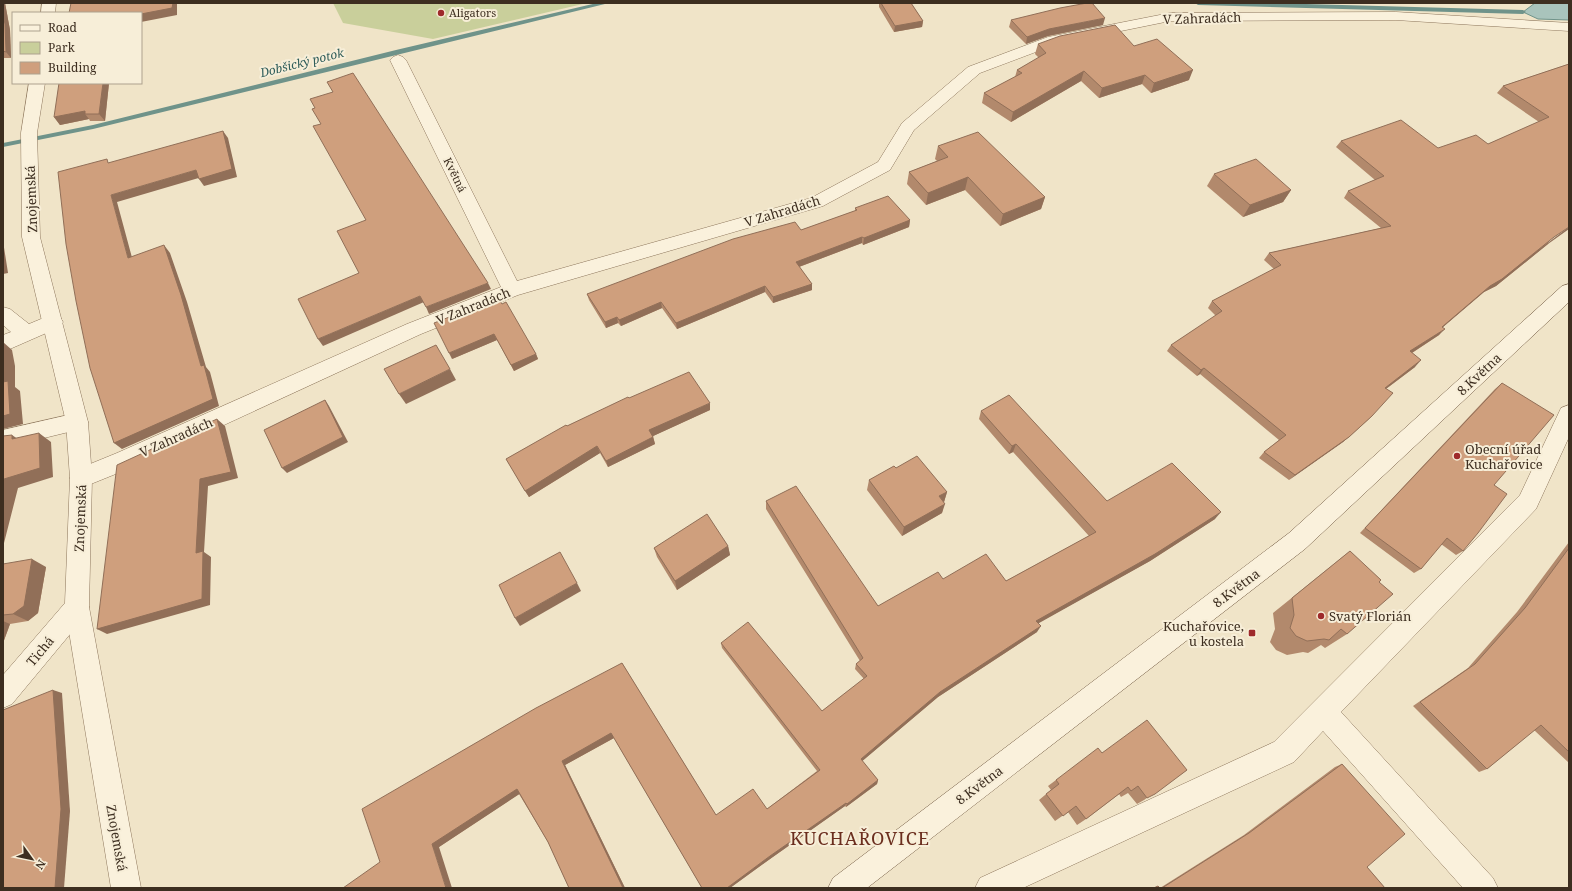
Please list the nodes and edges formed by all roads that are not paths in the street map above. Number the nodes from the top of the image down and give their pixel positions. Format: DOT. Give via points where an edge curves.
graph roads {
  1 [pos="1569,27"];
  2 [pos="398,60"];
  3 [pos="37,84"];
  4 [pos="512,290"];
  5 [pos="1569,291"];
  6 [pos="3,314"];
  7 [pos="52,322"];
  8 [pos="27,334"];
  9 [pos="3,344"];
  10 [pos="1569,414"];
  11 [pos="77,422"];
  12 [pos="3,440"];
  13 [pos="81,478"];
  14 [pos="77,606"];
  15 [pos="3,695"];
  16 [pos="1323,712"];
  17 [pos="126,888"];
  18 [pos="843,888"];
  19 [pos="990,888"];
  20 [pos="1483,888"];
  1 -- 4 [label="street, V Zahradách" via="1396,16 1170,17 1053,40 974,70 908,127 884,166 817,202"];
  2 -- 4 [label="street, Květná"];
  3 -- 7 [label="street, Znojemská" via="29,141 31,237"];
  4 -- 13 [label="street, V Zahradách" via="414,329"];
  5 -- 18 [label="street, 8.Května" via="1297,541"];
  6 -- 8 [label="street"];
  7 -- 8 [label="street"];
  7 -- 11 [label="street, Znojemská"];
  8 -- 9 [label="street"];
  10 -- 16 [label="street" via="1528,502"];
  11 -- 12 [label="street"];
  11 -- 13 [label="street, Znojemská"];
  13 -- 14 [label="street, Znojemská"];
  14 -- 15 [label="street, Tichá"];
  14 -- 17 [label="street, Znojemská"];
  16 -- 19 [label="street" via="1284,752"];
  16 -- 20 [label="street"];
}
